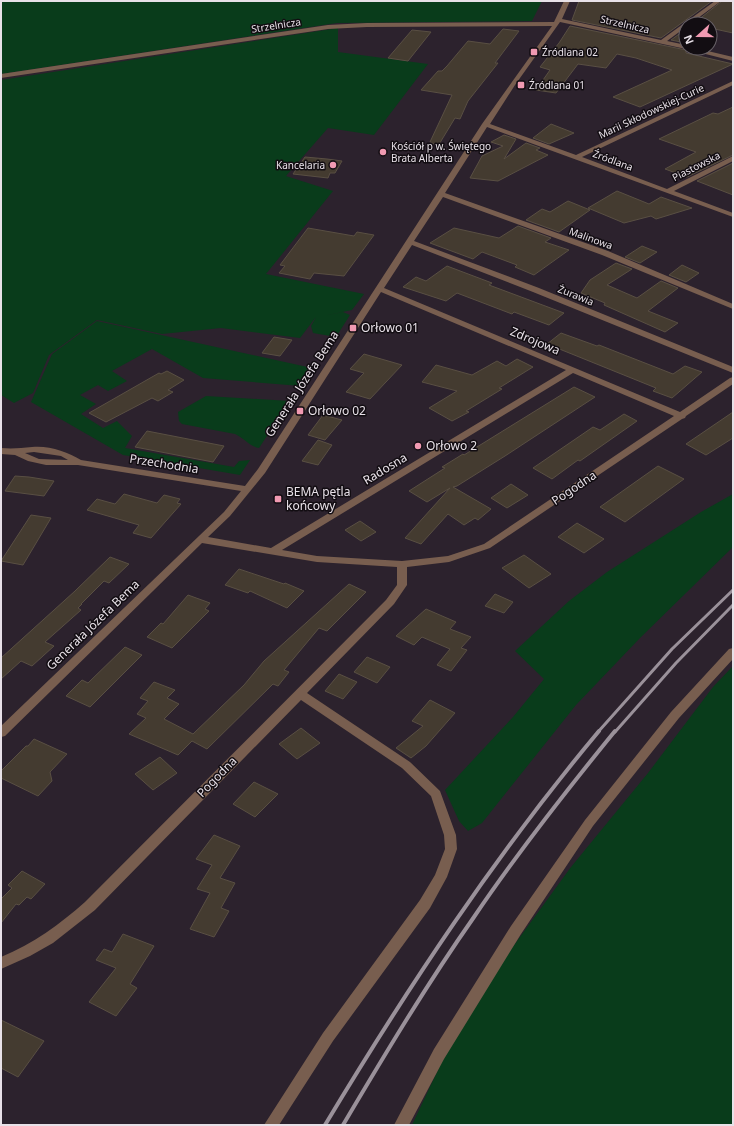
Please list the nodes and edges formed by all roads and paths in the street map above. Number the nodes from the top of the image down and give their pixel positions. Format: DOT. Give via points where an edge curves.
graph roads {
  1 [pos="567,1"];
  2 [pos="718,1"];
  3 [pos="697,16"];
  4 [pos="558,22"];
  5 [pos="678,30"];
  6 [pos="662,42"];
  7 [pos="678,46"];
  8 [pos="718,55"];
  9 [pos="733,59"];
  10 [pos="1,76"];
  11 [pos="733,83"];
  12 [pos="485,124"];
  13 [pos="577,157"];
  14 [pos="733,158"];
  15 [pos="668,191"];
  16 [pos="441,194"];
  17 [pos="733,215"];
  18 [pos="410,242"];
  19 [pos="380,289"];
  20 [pos="733,306"];
  21 [pos="572,370"];
  22 [pos="733,370"];
  23 [pos="733,380"];
  24 [pos="682,416"];
  25 [pos="1,450"];
  26 [pos="247,489"];
  27 [pos="200,538"];
  28 [pos="271,552"];
  29 [pos="402,564"];
  30 [pos="733,652"];
  31 [pos="299,693"];
  32 [pos="1,734"];
  33 [pos="1,963"];
  34 [pos="271,1125"];
  35 [pos="401,1125"];
  1 -- 4 [label="street, Generała Józefa Bema"];
  2 -- 3 [label="street"];
  4 -- 6 [label="street, Strzelnicza" via="579,23"];
  4 -- 10 [label="street, Strzelnicza" via="328,27"];
  4 -- 12 [label="street, Generała Józefa Bema"];
  5 -- 6 [label="street"];
  6 -- 7 [label="street, Strzelnicza"];
  8 -- 9 [label="street, Strzelnicza"];
  11 -- 13 [label="street, Marii Skłodowskiej-Curie"];
  12 -- 13 [label="street, Źródlana"];
  12 -- 16 [label="street, Generała Józefa Bema"];
  13 -- 15 [label="street, Źródlana"];
  14 -- 15 [label="street, Piastowska"];
  15 -- 17 [label="street, Źródlana"];
  16 -- 18 [label="street, Generała Józefa Bema"];
  16 -- 20 [label="street, Malinowa" via="605,253"];
  18 -- 19 [label="street, Generała Józefa Bema"];
  18 -- 22 [label="street, Żurawia"];
  19 -- 21 [label="street, Zdrojowa"];
  19 -- 26 [label="street, Generała Józefa Bema" via="262,471"];
  21 -- 24 [label="street, Zdrojowa"];
  21 -- 28 [label="street, Radosna"];
  23 -- 24 [label="street, Pogodna"];
  24 -- 29 [label="street, Pogodna" via="487,546 449,559"];
  25 -- 26 [label="street, Przechodnia" via="17,452 27,459 57,464 78,462"];
  26 -- 27 [label="street, Generała Józefa Bema" via="227,514"];
  27 -- 28 [label="street, Pogodna"];
  27 -- 32 [label="street, Generała Józefa Bema"];
  28 -- 29 [label="street, Pogodna" via="317,560"];
  29 -- 31 [label="street, Pogodna" via="402,585 390,602"];
  30 -- 35 [label="street" via="675,715 589,823 516,930 439,1054"];
  31 -- 33 [label="street, Pogodna" via="90,906 51,938"];
  31 -- 34 [label="street" via="406,765 436,794 450,835 451,849 441,877 425,904 328,1037"];
}
